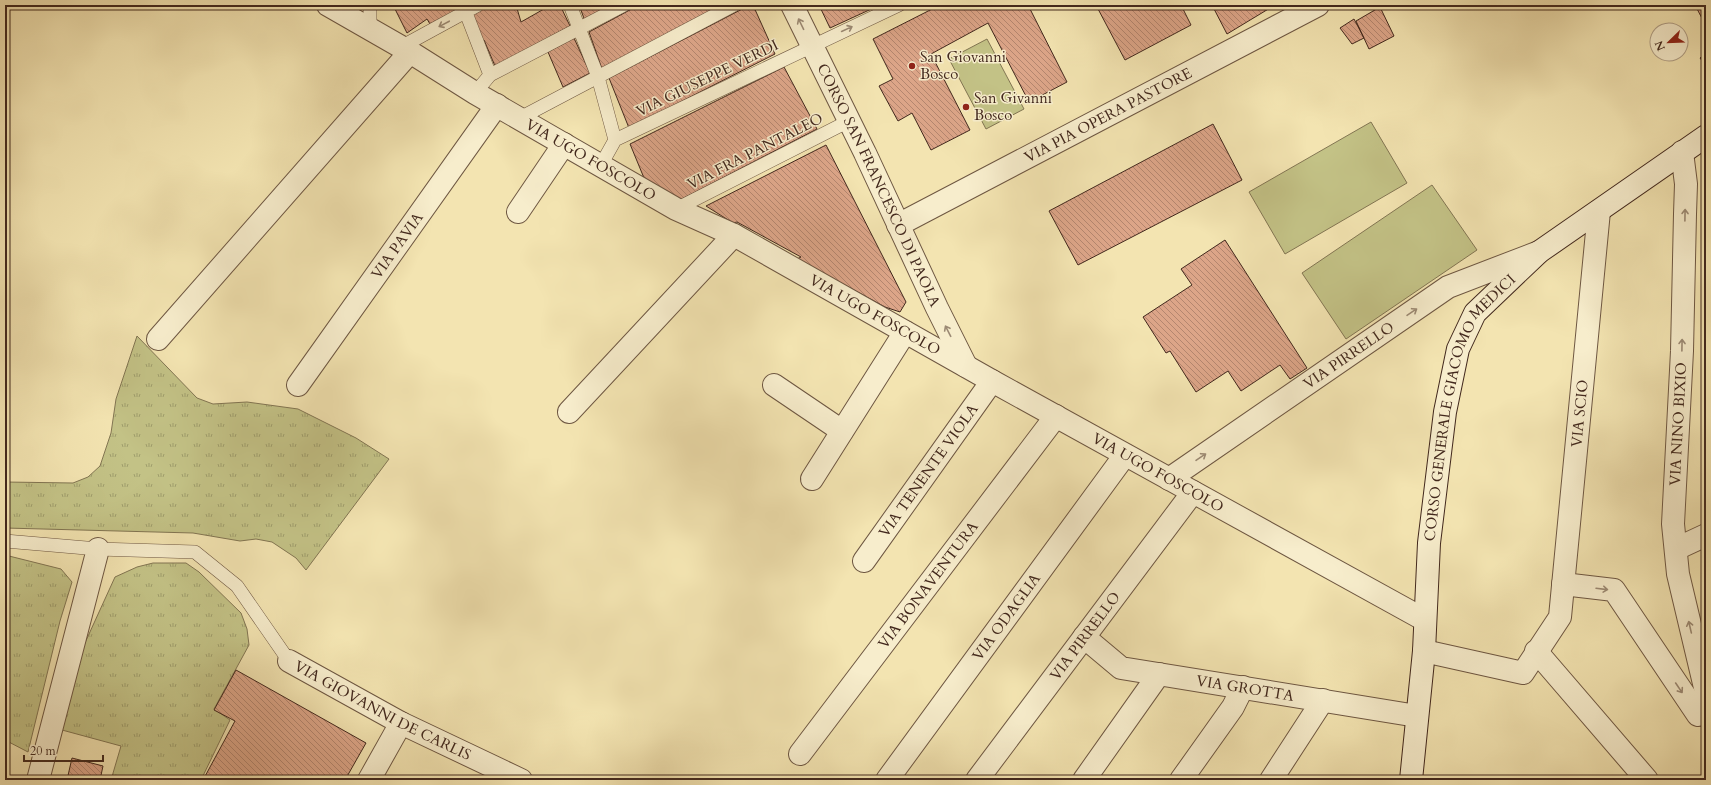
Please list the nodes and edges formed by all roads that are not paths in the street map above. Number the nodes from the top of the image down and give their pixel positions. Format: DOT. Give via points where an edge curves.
graph roads {
  1 [pos="328,5"];
  2 [pos="370,5"];
  3 [pos="478,5"];
  4 [pos="570,5"];
  5 [pos="624,5"];
  6 [pos="734,5"];
  7 [pos="792,5"];
  8 [pos="899,5"];
  9 [pos="1318,5"];
  10 [pos="464,8"];
  11 [pos="580,28"];
  12 [pos="370,29"];
  13 [pos="812,46"];
  14 [pos="405,50"];
  15 [pos="490,75"];
  16 [pos="598,77"];
  17 [pos="475,92"];
  18 [pos="497,105"];
  19 [pos="520,118"];
  20 [pos="849,121"];
  21 [pos="1706,136"];
  22 [pos="615,140"];
  23 [pos="564,144"];
  24 [pos="1682,152"];
  25 [pos="600,165"];
  26 [pos="676,210"];
  27 [pos="1599,211"];
  28 [pos="518,212"];
  29 [pos="898,225"];
  30 [pos="734,235"];
  31 [pos="1539,252"];
  32 [pos="905,332"];
  33 [pos="158,338"];
  34 [pos="966,366"];
  35 [pos="992,381"];
  36 [pos="298,385"];
  37 [pos="774,385"];
  38 [pos="569,412"];
  39 [pos="1056,416"];
  40 [pos="842,431"];
  41 [pos="1125,455"];
  42 [pos="812,479"];
  43 [pos="1169,479"];
  44 [pos="1193,492"];
  45 [pos="1706,535"];
  46 [pos="5,541"];
  47 [pos="98,549"];
  48 [pos="1676,549"];
  49 [pos="864,561"];
  50 [pos="1563,584"];
  51 [pos="1425,620"];
  52 [pos="1084,637"];
  53 [pos="1424,651"];
  54 [pos="1536,651"];
  55 [pos="289,661"];
  56 [pos="1159,674"];
  57 [pos="1243,687"];
  58 [pos="1706,692"];
  59 [pos="1323,700"];
  60 [pos="1706,710"];
  61 [pos="1417,716"];
  62 [pos="401,723"];
  63 [pos="800,754"];
  64 [pos="38,780"];
  65 [pos="369,780"];
  66 [pos="521,780"];
  67 [pos="887,780"];
  68 [pos="977,780"];
  69 [pos="1084,780"];
  70 [pos="1181,780"];
  71 [pos="1273,780"];
  72 [pos="1411,780"];
  73 [pos="1647,780"];
  1 -- 12 [label="street, VIA UGO FOSCOLO"];
  2 -- 12 [label="lane"];
  3 -- 10 [label="lane"];
  4 -- 11 [label="lane"];
  5 -- 11 [label="lane"];
  6 -- 16 [label="lane"];
  13 -- 7 [label="street, CORSO SAN FRANCESCO DI PAOLA, one-way"];
  13 -- 8 [label="lane, VIA GIUSEPPE VERDI, one-way"];
  9 -- 29 [label="street, VIA PIA OPERA PASTORE"];
  10 -- 14 [label="lane, one-way"];
  10 -- 15 [label="lane"];
  11 -- 15 [label="lane"];
  11 -- 16 [label="lane"];
  12 -- 14 [label="street, VIA UGO FOSCOLO"];
  13 -- 20 [label="street, CORSO SAN FRANCESCO DI PAOLA"];
  13 -- 22 [label="lane, VIA GIUSEPPE VERDI"];
  14 -- 17 [label="street, VIA UGO FOSCOLO"];
  14 -- 33 [label="street"];
  15 -- 17 [label="lane"];
  16 -- 19 [label="lane"];
  16 -- 22 [label="lane"];
  17 -- 18 [label="street, VIA UGO FOSCOLO"];
  18 -- 19 [label="street, VIA UGO FOSCOLO"];
  18 -- 36 [label="street, VIA PAVIA"];
  19 -- 23 [label="street, VIA UGO FOSCOLO"];
  20 -- 26 [label="lane, VIA FRA PANTALEO"];
  20 -- 29 [label="street, CORSO SAN FRANCESCO DI PAOLA"];
  21 -- 24 [label="street, CORSO GENERALE GIACOMO MEDICI"];
  22 -- 25 [label="lane"];
  23 -- 25 [label="street, VIA UGO FOSCOLO"];
  23 -- 28 [label="street"];
  24 -- 27 [label="street, CORSO GENERALE GIACOMO MEDICI"];
  48 -- 24 [label="street, VIA NINO BIXIO, one-way" via="1673,524 1682,351 1686,184"];
  25 -- 26 [label="street, VIA UGO FOSCOLO"];
  26 -- 30 [label="street, VIA UGO FOSCOLO"];
  27 -- 31 [label="street, CORSO GENERALE GIACOMO MEDICI"];
  27 -- 50 [label="street, VIA SCIO"];
  34 -- 29 [label="street, CORSO SAN FRANCESCO DI PAOLA, one-way"];
  30 -- 32 [label="street, VIA UGO FOSCOLO"];
  30 -- 38 [label="street"];
  43 -- 31 [label="street, VIA PIRRELLO, one-way" via="1448,287"];
  31 -- 51 [label="street, CORSO GENERALE GIACOMO MEDICI" via="1475,313 1458,349 1445,412 1429,543"];
  32 -- 34 [label="street, VIA UGO FOSCOLO"];
  32 -- 40 [label="street"];
  34 -- 35 [label="street, VIA UGO FOSCOLO"];
  35 -- 39 [label="street, VIA UGO FOSCOLO"];
  35 -- 49 [label="street, VIA TENENTE VIOLA"];
  37 -- 40 [label="street"];
  39 -- 41 [label="street, VIA UGO FOSCOLO"];
  39 -- 63 [label="street, VIA BONAVENTURA"];
  40 -- 42 [label="street"];
  41 -- 43 [label="street, VIA UGO FOSCOLO"];
  41 -- 67 [label="street, VIA ODAGLIA"];
  43 -- 44 [label="street, VIA UGO FOSCOLO"];
  44 -- 51 [label="street, VIA UGO FOSCOLO"];
  44 -- 52 [label="street, VIA PIRRELLO"];
  45 -- 48 [label="street"];
  46 -- 47 [label="lane"];
  47 -- 55 [label="lane" via="194,552 237,586"];
  47 -- 64 [label="street"];
  58 -- 48 [label="street, VIA NINO BIXIO, one-way" via="1678,574"];
  50 -- 54 [label="street, VIA SCIO" via="1560,617"];
  50 -- 60 [label="street, one-way" via="1614,590 1698,715"];
  51 -- 53 [label="street, CORSO GENERALE GIACOMO MEDICI"];
  52 -- 56 [label="street, VIA GROTTA" via="1121,668"];
  52 -- 68 [label="street, VIA PIRRELLO"];
  53 -- 54 [label="street" via="1523,673"];
  53 -- 61 [label="street, CORSO GENERALE GIACOMO MEDICI"];
  54 -- 73 [label="street"];
  55 -- 62 [label="street, VIA GIOVANNI DE CARLIS"];
  56 -- 57 [label="street, VIA GROTTA"];
  56 -- 69 [label="street"];
  57 -- 59 [label="street, VIA GROTTA"];
  57 -- 70 [label="street" via="1233,707"];
  59 -- 61 [label="street, VIA GROTTA"];
  59 -- 71 [label="street"];
  61 -- 72 [label="street, CORSO GENERALE GIACOMO MEDICI"];
  62 -- 65 [label="street"];
  62 -- 66 [label="street, VIA GIOVANNI DE CARLIS"];
}
